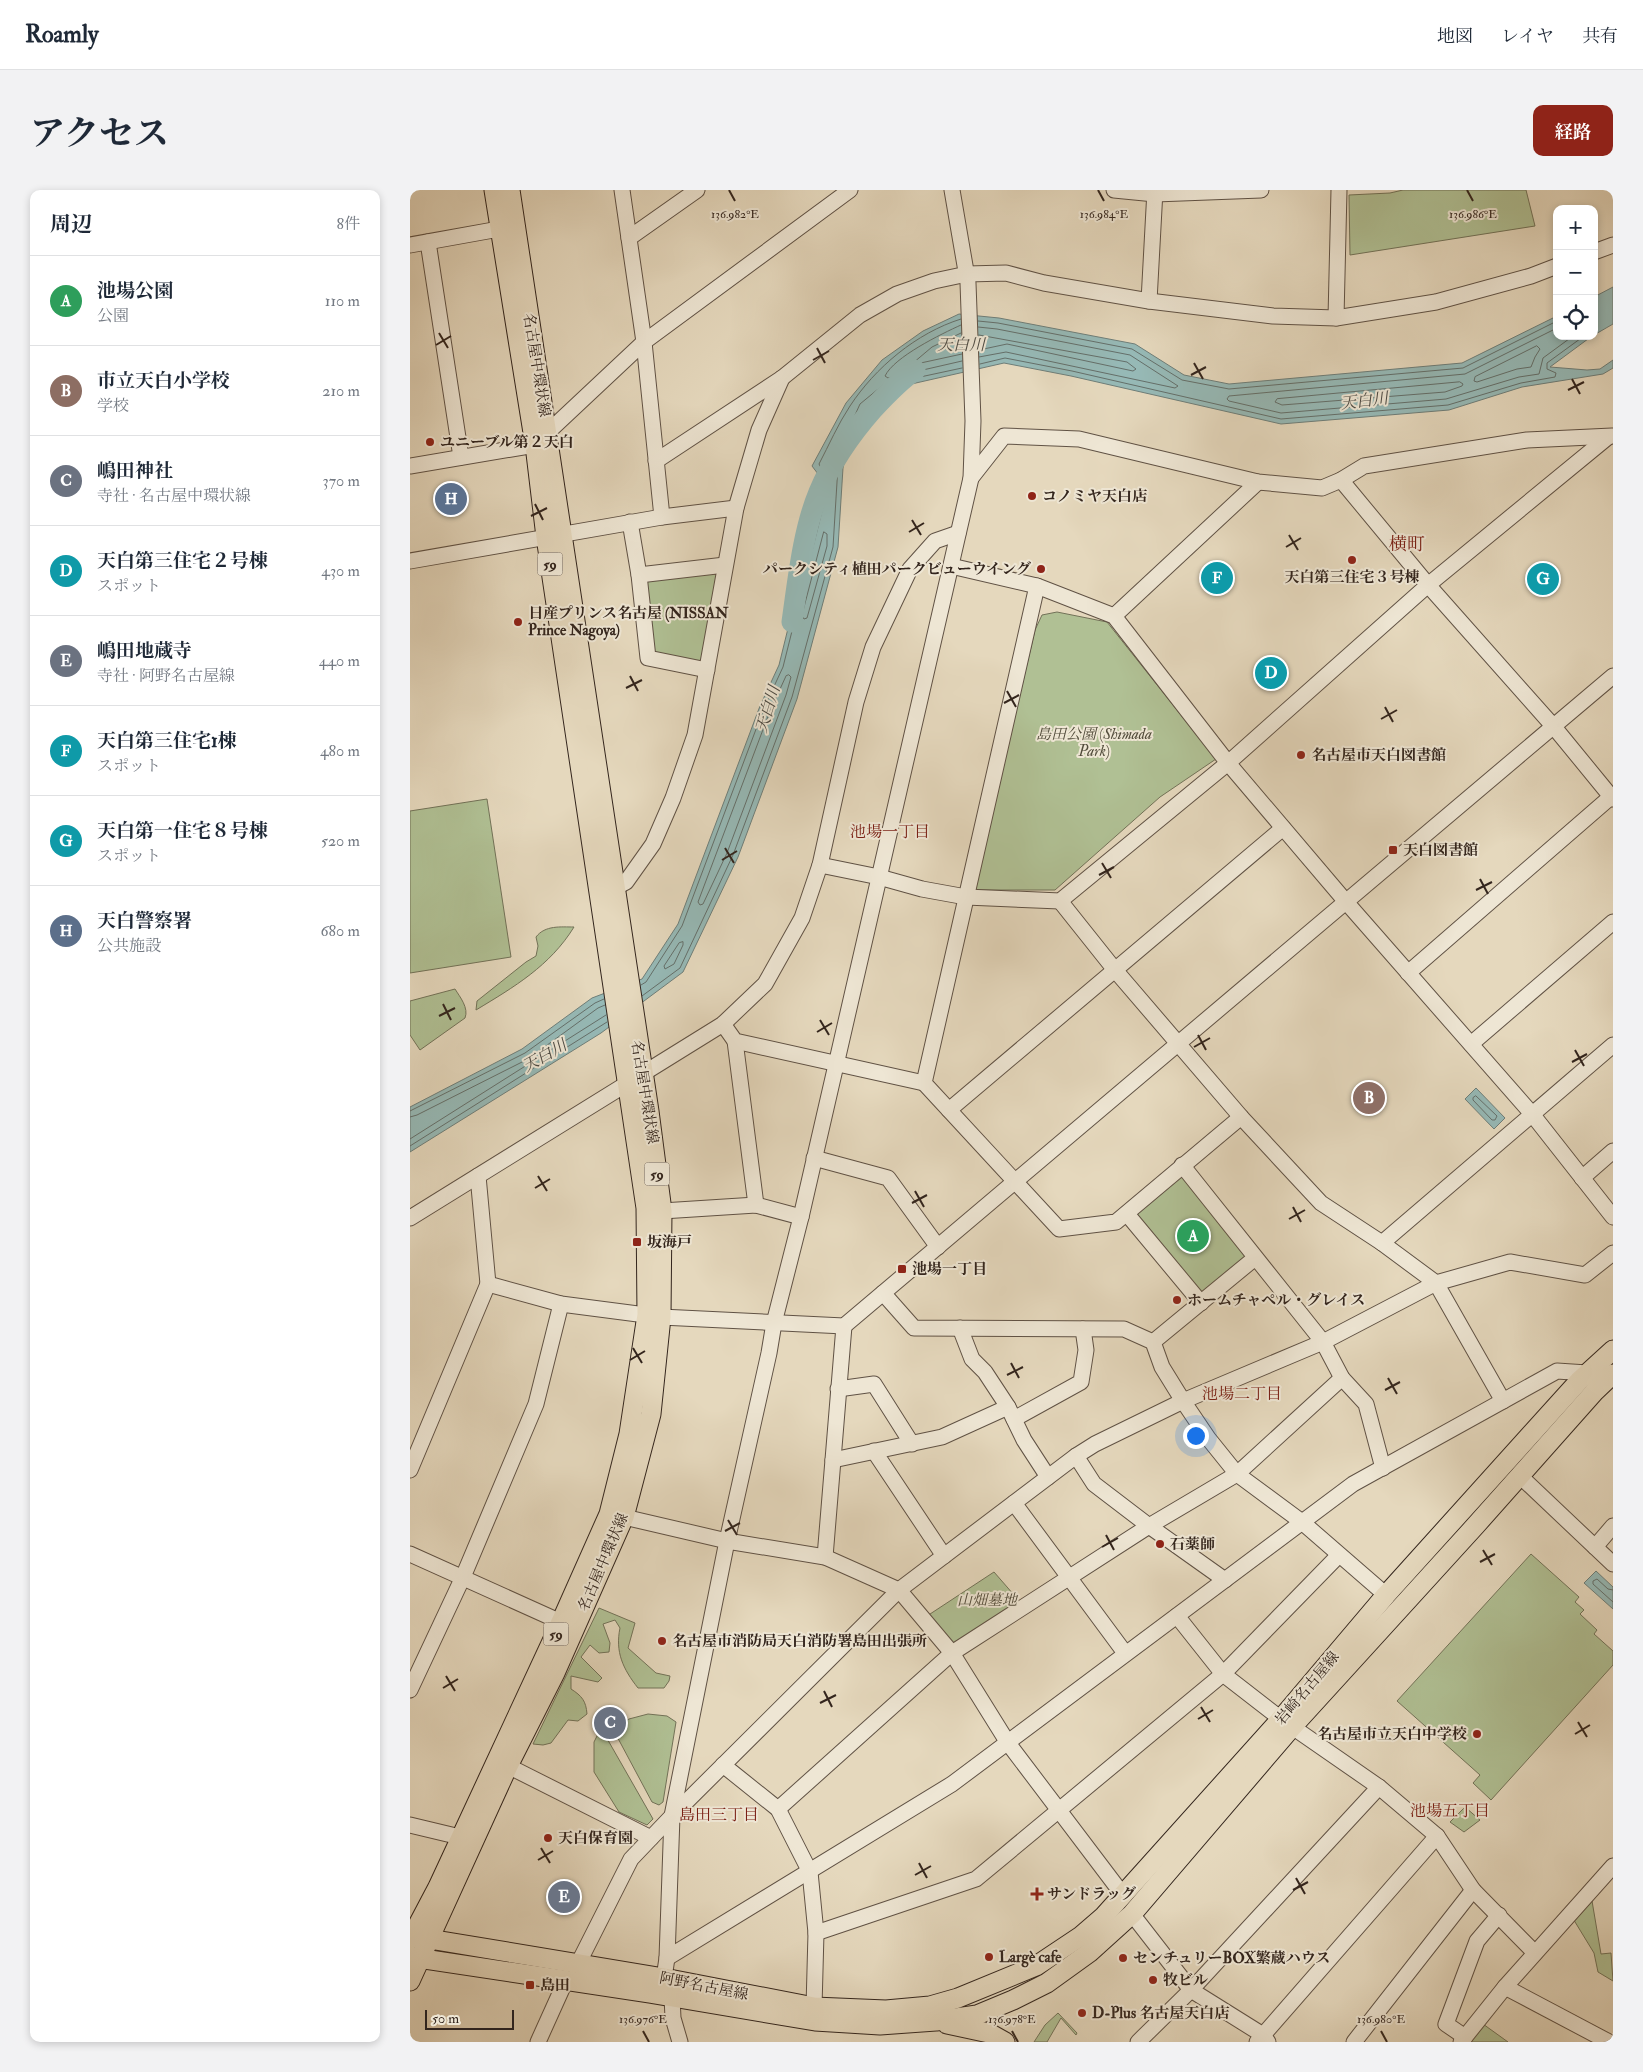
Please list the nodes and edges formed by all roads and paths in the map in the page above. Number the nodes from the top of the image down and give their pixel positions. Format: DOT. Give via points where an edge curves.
graph roads {
  1 [pos="494,190"];
  2 [pos="510,190"];
  3 [pos="622,190"];
  4 [pos="697,190"];
  5 [pos="850,190"];
  6 [pos="952,190"];
  7 [pos="1114,190"];
  8 [pos="1261,190"];
  9 [pos="1339,190"];
  10 [pos="1155,192"];
  11 [pos="499,229"];
  12 [pos="629,238"];
  13 [pos="428,242"];
  14 [pos="410,245"];
  15 [pos="1613,245"];
  16 [pos="1598,251"];
  17 [pos="1553,268"];
  18 [pos="967,278"];
  19 [pos="1149,302"];
  20 [pos="1336,318"];
  21 [pos="644,342"];
  22 [pos="782,378"];
  23 [pos="1610,436"];
  24 [pos="541,439"];
  25 [pos="461,457"];
  26 [pos="656,461"];
  27 [pos="410,466"];
  28 [pos="971,478"];
  29 [pos="1341,480"];
  30 [pos="1258,482"];
  31 [pos="736,508"];
  32 [pos="662,517"];
  33 [pos="630,522"];
  34 [pos="958,533"];
  35 [pos="554,536"];
  36 [pos="410,560"];
  37 [pos="725,565"];
  38 [pos="951,566"];
  39 [pos="639,575"];
  40 [pos="1428,585"];
  41 [pos="1037,586"];
  42 [pos="1114,616"];
  43 [pos="707,670"];
  44 [pos="1613,676"];
  45 [pos="1554,727"];
  46 [pos="1228,763"];
  47 [pos="1612,797"];
  48 [pos="1283,828"];
  49 [pos="820,865"];
  50 [pos="879,877"];
  51 [pos="615,888"];
  52 [pos="966,897"];
  53 [pos="1060,902"];
  54 [pos="1346,903"];
  55 [pos="1613,922"];
  56 [pos="614,933"];
  57 [pos="1115,970"];
  58 [pos="1408,973"];
  59 [pos="724,1024"];
  60 [pos="735,1041"];
  61 [pos="1179,1044"];
  62 [pos="1471,1044"];
  63 [pos="1613,1045"];
  64 [pos="836,1063"];
  65 [pos="636,1078"];
  66 [pos="924,1083"];
  67 [pos="948,1110"];
  68 [pos="1532,1114"];
  69 [pos="1240,1117"];
  70 [pos="1613,1151"];
  71 [pos="814,1158"];
  72 [pos="1182,1166"];
  73 [pos="478,1176"];
  74 [pos="1582,1178"];
  75 [pos="1016,1182"];
  76 [pos="756,1205"];
  77 [pos="662,1211"];
  78 [pos="1127,1214"];
  79 [pos="801,1217"];
  80 [pos="1613,1217"];
  81 [pos="410,1218"];
  82 [pos="1382,1243"];
  83 [pos="938,1247"];
  84 [pos="1613,1253"];
  85 [pos="1255,1258"];
  86 [pos="1436,1283"];
  87 [pos="488,1284"];
  88 [pos="883,1293"];
  89 [pos="1201,1303"];
  90 [pos="561,1304"];
  91 [pos="654,1316"];
  92 [pos="774,1323"];
  93 [pos="844,1326"];
  94 [pos="960,1328"];
  95 [pos="1083,1329"];
  96 [pos="1153,1342"];
  97 [pos="1323,1342"];
  98 [pos="1613,1350"];
  99 [pos="1587,1373"];
  100 [pos="1613,1374"];
  101 [pos="1342,1378"];
  102 [pos="838,1390"];
  103 [pos="1182,1401"];
  104 [pos="1503,1401"];
  105 [pos="1011,1413"];
  106 [pos="912,1444"];
  107 [pos="874,1451"];
  108 [pos="1076,1456"];
  109 [pos="833,1460"];
  110 [pos="1383,1468"];
  111 [pos="410,1470"];
  112 [pos="1237,1474"];
  113 [pos="1520,1476"];
  114 [pos="1048,1477"];
  115 [pos="1014,1502"];
  116 [pos="624,1517"];
  117 [pos="1302,1522"];
  118 [pos="1149,1526"];
  119 [pos="1613,1526"];
  120 [pos="727,1541"];
  121 [pos="1595,1547"];
  122 [pos="410,1554"];
  123 [pos="1339,1555"];
  124 [pos="944,1556"];
  125 [pos="825,1557"];
  126 [pos="1613,1564"];
  127 [pos="463,1577"];
  128 [pos="1070,1577"];
  129 [pos="1225,1580"];
  130 [pos="899,1590"];
  131 [pos="1386,1595"];
  132 [pos="1178,1616"];
  133 [pos="562,1622"];
  134 [pos="952,1653"];
  135 [pos="1125,1653"];
  136 [pos="1223,1674"];
  137 [pos="410,1690"];
  138 [pos="1287,1723"];
  139 [pos="1008,1743"];
  140 [pos="723,1765"];
  141 [pos="508,1766"];
  142 [pos="1379,1788"];
  143 [pos="778,1809"];
  144 [pos="1058,1811"];
  145 [pos="672,1816"];
  146 [pos="410,1825"];
  147 [pos="1436,1836"];
  148 [pos="460,1837"];
  149 [pos="651,1838"];
  150 [pos="1613,1866"];
  151 [pos="810,1872"];
  152 [pos="1473,1890"];
  153 [pos="1123,1895"];
  154 [pos="1132,1914"];
  155 [pos="1498,1916"];
  156 [pos="816,1933"];
  157 [pos="415,1938"];
  158 [pos="1535,1953"];
  159 [pos="415,1958"];
  160 [pos="667,1958"];
  161 [pos="578,1964"];
  162 [pos="664,1978"];
  163 [pos="566,1980"];
  164 [pos="410,1981"];
  165 [pos="1505,1987"];
  166 [pos="1191,1990"];
  167 [pos="975,1992"];
  168 [pos="672,1997"];
  169 [pos="814,2007"];
  170 [pos="977,2015"];
  171 [pos="936,2021"];
  172 [pos="997,2037"];
  173 [pos="1263,2040"];
  174 [pos="1463,2040"];
  175 [pos="538,2042"];
  176 [pos="680,2042"];
  177 [pos="1138,2042"];
  178 [pos="1354,2042"];
  179 [pos="1609,2042"];
  1 -- 11 [label="main road, 名古屋中環状線 / 59"];
  2 -- 24 [label="main road, 名古屋中環状線 / 59"];
  3 -- 12 [label="street"];
  4 -- 12 [label="street"];
  5 -- 21 [label="street"];
  6 -- 18 [label="street"];
  7 -- 10 [label="street"];
  8 -- 10 [label="street"];
  9 -- 20 [label="street"];
  10 -- 19 [label="street"];
  11 -- 13 [label="street"];
  11 -- 24 [label="main road, 名古屋中環状線 / 59"];
  12 -- 21 [label="street"];
  13 -- 14 [label="street"];
  13 -- 25 [label="street"];
  15 -- 16 [label="street"];
  17 -- 20 [label="street" via="1436,302"];
  18 -- 19 [label="street" via="1006,273"];
  18 -- 22 [label="street" via="934,281 898,294 860,316"];
  18 -- 28 [label="street" via="973,421"];
  19 -- 20 [label="street" via="1274,316"];
  21 -- 24 [label="street"];
  21 -- 26 [label="street"];
  22 -- 26 [label="street"];
  22 -- 31 [label="street" via="759,430"];
  23 -- 29 [label="street" via="1527,440 1447,451 1364,466"];
  23 -- 40 [label="street"];
  24 -- 25 [label="street"];
  24 -- 35 [label="main road, 名古屋中環状線 / 59"];
  25 -- 27 [label="street"];
  26 -- 32 [label="street"];
  28 -- 30 [label="street" via="1004,436 1079,439"];
  28 -- 34 [label="street"];
  29 -- 30 [label="street" via="1322,488"];
  29 -- 40 [label="street"];
  30 -- 42 [label="street"];
  31 -- 32 [label="street"];
  31 -- 37 [label="street"];
  32 -- 33 [label="street"];
  33 -- 35 [label="street"];
  33 -- 39 [label="street"];
  34 -- 38 [label="street"];
  34 -- 49 [label="street" via="935,542 910,569 873,647 856,702"];
  35 -- 36 [label="street"];
  35 -- 51 [label="main road, 名古屋中環状線 / 59"];
  35 -- 56 [label="main road, 名古屋中環状線 / 59"];
  37 -- 39 [label="street"];
  37 -- 43 [label="street"];
  38 -- 41 [label="street"];
  38 -- 50 [label="street"];
  39 -- 43 [label="street" via="648,658"];
  40 -- 45 [label="street"];
  40 -- 46 [label="street"];
  41 -- 42 [label="street"];
  41 -- 52 [label="street"];
  42 -- 46 [label="street"];
  43 -- 51 [label="street" via="695,735 673,798 653,844 626,882"];
  44 -- 45 [label="street"];
  45 -- 47 [label="street"];
  45 -- 54 [label="street"];
  46 -- 48 [label="street"];
  46 -- 53 [label="street"];
  47 -- 58 [label="street"];
  48 -- 54 [label="street"];
  48 -- 57 [label="street"];
  49 -- 50 [label="street"];
  49 -- 59 [label="street" via="802,918 765,984"];
  50 -- 52 [label="street"];
  50 -- 64 [label="street"];
  51 -- 56 [label="main road, 名古屋中環状線 / 59"];
  52 -- 53 [label="street"];
  52 -- 66 [label="street"];
  53 -- 57 [label="street"];
  54 -- 58 [label="street"];
  54 -- 61 [label="street"];
  55 -- 62 [label="street"];
  56 -- 65 [label="main road, 名古屋中環状線 / 59"];
  57 -- 61 [label="street"];
  57 -- 67 [label="street"];
  58 -- 62 [label="street"];
  59 -- 60 [label="street"];
  59 -- 65 [label="street"];
  60 -- 64 [label="street"];
  60 -- 76 [label="street"];
  61 -- 69 [label="street"];
  61 -- 75 [label="street"];
  62 -- 68 [label="street"];
  63 -- 68 [label="street"];
  64 -- 66 [label="street"];
  64 -- 71 [label="street"];
  65 -- 73 [label="street"];
  65 -- 77 [label="main road, 名古屋中環状線 / 59"];
  65 -- 91 [label="main road, 名古屋中環状線 / 59"];
  66 -- 67 [label="street"];
  67 -- 75 [label="street"];
  68 -- 74 [label="street"];
  68 -- 82 [label="street"];
  69 -- 72 [label="street"];
  69 -- 82 [label="street" via="1321,1203"];
  70 -- 74 [label="street"];
  71 -- 79 [label="street"];
  71 -- 83 [label="street" via="888,1178"];
  72 -- 78 [label="street"];
  72 -- 85 [label="street"];
  73 -- 81 [label="street"];
  73 -- 87 [label="street"];
  74 -- 80 [label="street"];
  75 -- 78 [label="street" via="1059,1229 1116,1222"];
  75 -- 83 [label="street"];
  76 -- 77 [label="street"];
  76 -- 79 [label="street"];
  77 -- 91 [label="main road, 名古屋中環状線 / 59"];
  78 -- 89 [label="street"];
  79 -- 92 [label="street"];
  82 -- 86 [label="street"];
  83 -- 88 [label="street"];
  84 -- 86 [label="street" via="1585,1275 1510,1262"];
  85 -- 89 [label="street"];
  85 -- 97 [label="street"];
  86 -- 97 [label="street"];
  86 -- 104 [label="street"];
  87 -- 90 [label="street"];
  87 -- 111 [label="street"];
  88 -- 93 [label="street"];
  88 -- 94 [label="street" via="914,1328"];
  89 -- 96 [label="street"];
  90 -- 91 [label="street"];
  90 -- 127 [label="street" via="536,1404"];
  91 -- 92 [label="street"];
  91 -- 116 [label="main road, 名古屋中環状線 / 59" via="650,1414"];
  91 -- 133 [label="main road, 名古屋中環状線 / 59" via="608,1514"];
  92 -- 93 [label="street"];
  92 -- 120 [label="street"];
  93 -- 102 [label="street"];
  94 -- 95 [label="street"];
  94 -- 105 [label="street" via="972,1359 985,1372"];
  95 -- 96 [label="street" via="1124,1329"];
  95 -- 105 [label="street" via="1086,1350 1081,1382"];
  96 -- 103 [label="street" via="1162,1367"];
  97 -- 101 [label="street"];
  97 -- 103 [label="street"];
  98 -- 99 [label="main road, 岩崎名古屋線"];
  99 -- 104 [label="street" via="1557,1371"];
  99 -- 131 [label="main road, 岩崎名古屋線"];
  100 -- 113 [label="main road, 岩崎名古屋線"];
  101 -- 110 [label="street" via="1366,1404"];
  101 -- 112 [label="street"];
  102 -- 106 [label="street" via="874,1384"];
  102 -- 109 [label="street"];
  103 -- 108 [label="street"];
  103 -- 112 [label="street"];
  104 -- 110 [label="street"];
  105 -- 106 [label="street"];
  105 -- 114 [label="street"];
  106 -- 107 [label="street"];
  107 -- 109 [label="street"];
  107 -- 124 [label="street"];
  108 -- 114 [label="street"];
  108 -- 118 [label="street" via="1094,1484"];
  109 -- 125 [label="street"];
  110 -- 117 [label="street" via="1353,1484"];
  112 -- 117 [label="street"];
  112 -- 118 [label="street"];
  113 -- 121 [label="street"];
  113 -- 138 [label="main road, 岩崎名古屋線"];
  114 -- 115 [label="street"];
  115 -- 124 [label="street"];
  115 -- 128 [label="street"];
  116 -- 120 [label="street"];
  116 -- 141 [label="main road, 名古屋中環状線 / 59" via="555,1673"];
  117 -- 123 [label="street"];
  117 -- 129 [label="street"];
  118 -- 128 [label="street"];
  118 -- 129 [label="street"];
  119 -- 121 [label="street"];
  120 -- 125 [label="street"];
  120 -- 145 [label="street"];
  121 -- 126 [label="street"];
  122 -- 127 [label="street"];
  123 -- 131 [label="street"];
  123 -- 136 [label="street"];
  124 -- 130 [label="street"];
  125 -- 130 [label="street"];
  127 -- 133 [label="street"];
  127 -- 137 [label="street"];
  128 -- 134 [label="street"];
  128 -- 135 [label="street"];
  129 -- 132 [label="street"];
  130 -- 134 [label="street"];
  130 -- 140 [label="street"];
  131 -- 138 [label="main road, 岩崎名古屋線"];
  132 -- 135 [label="street"];
  132 -- 136 [label="street"];
  133 -- 148 [label="main road, 名古屋中環状線 / 59"];
  134 -- 139 [label="street"];
  134 -- 143 [label="street"];
  135 -- 139 [label="street"];
  136 -- 138 [label="street"];
  136 -- 144 [label="street"];
  138 -- 142 [label="street"];
  138 -- 153 [label="main road, 岩崎名古屋線"];
  138 -- 154 [label="main road, 岩崎名古屋線"];
  139 -- 144 [label="street"];
  139 -- 151 [label="street" via="952,1784"];
  140 -- 143 [label="street"];
  140 -- 145 [label="street"];
  141 -- 149 [label="street"];
  141 -- 157 [label="main road, 名古屋中環状線 / 59"];
  142 -- 147 [label="street"];
  142 -- 166 [label="street"];
  143 -- 151 [label="street"];
  144 -- 153 [label="street"];
  144 -- 156 [label="street" via="976,1879"];
  145 -- 149 [label="street"];
  145 -- 160 [label="street"];
  146 -- 148 [label="street"];
  147 -- 152 [label="street"];
  147 -- 173 [label="street"];
  148 -- 157 [label="main road, 名古屋中環状線 / 59"];
  149 -- 161 [label="street" via="632,1859"];
  150 -- 158 [label="street"];
  151 -- 156 [label="street"];
  151 -- 160 [label="street"];
  152 -- 155 [label="street"];
  152 -- 178 [label="street"];
  153 -- 167 [label="main road, 岩崎名古屋線" via="1081,1936 1036,1966"];
  154 -- 166 [label="street"];
  154 -- 170 [label="main road, 岩崎名古屋線" via="1090,1952 1047,1983"];
  155 -- 158 [label="street"];
  155 -- 174 [label="street" via="1477,1941 1446,2024"];
  156 -- 169 [label="street"];
  157 -- 159 [label="main road, 名古屋中環状線 / 59"];
  157 -- 161 [label="main road, 阿野名古屋線"];
  158 -- 165 [label="street"];
  159 -- 163 [label="main road, 阿野名古屋線"];
  159 -- 164 [label="main road, 名古屋中環状線 / 59"];
  160 -- 162 [label="street"];
  161 -- 162 [label="main road, 阿野名古屋線"];
  162 -- 168 [label="street"];
  162 -- 169 [label="main road, 阿野名古屋線"];
  163 -- 168 [label="main road, 阿野名古屋線"];
  163 -- 175 [label="street"];
  165 -- 174 [label="street"];
  165 -- 179 [label="street"];
  166 -- 173 [label="street"];
  166 -- 177 [label="street"];
  167 -- 169 [label="main road, 阿野名古屋線" via="930,2006 886,2010"];
  167 -- 170 [label="main road, 阿野名古屋線"];
  168 -- 171 [label="main road, 阿野名古屋線" via="815,2021 880,2025"];
  168 -- 176 [label="street" via="673,2018"];
  170 -- 171 [label="main road, 阿野名古屋線"];
  170 -- 172 [label="main road, 阿野名古屋線"];
  171 -- 172 [label="main road, 阿野名古屋線"];
}
